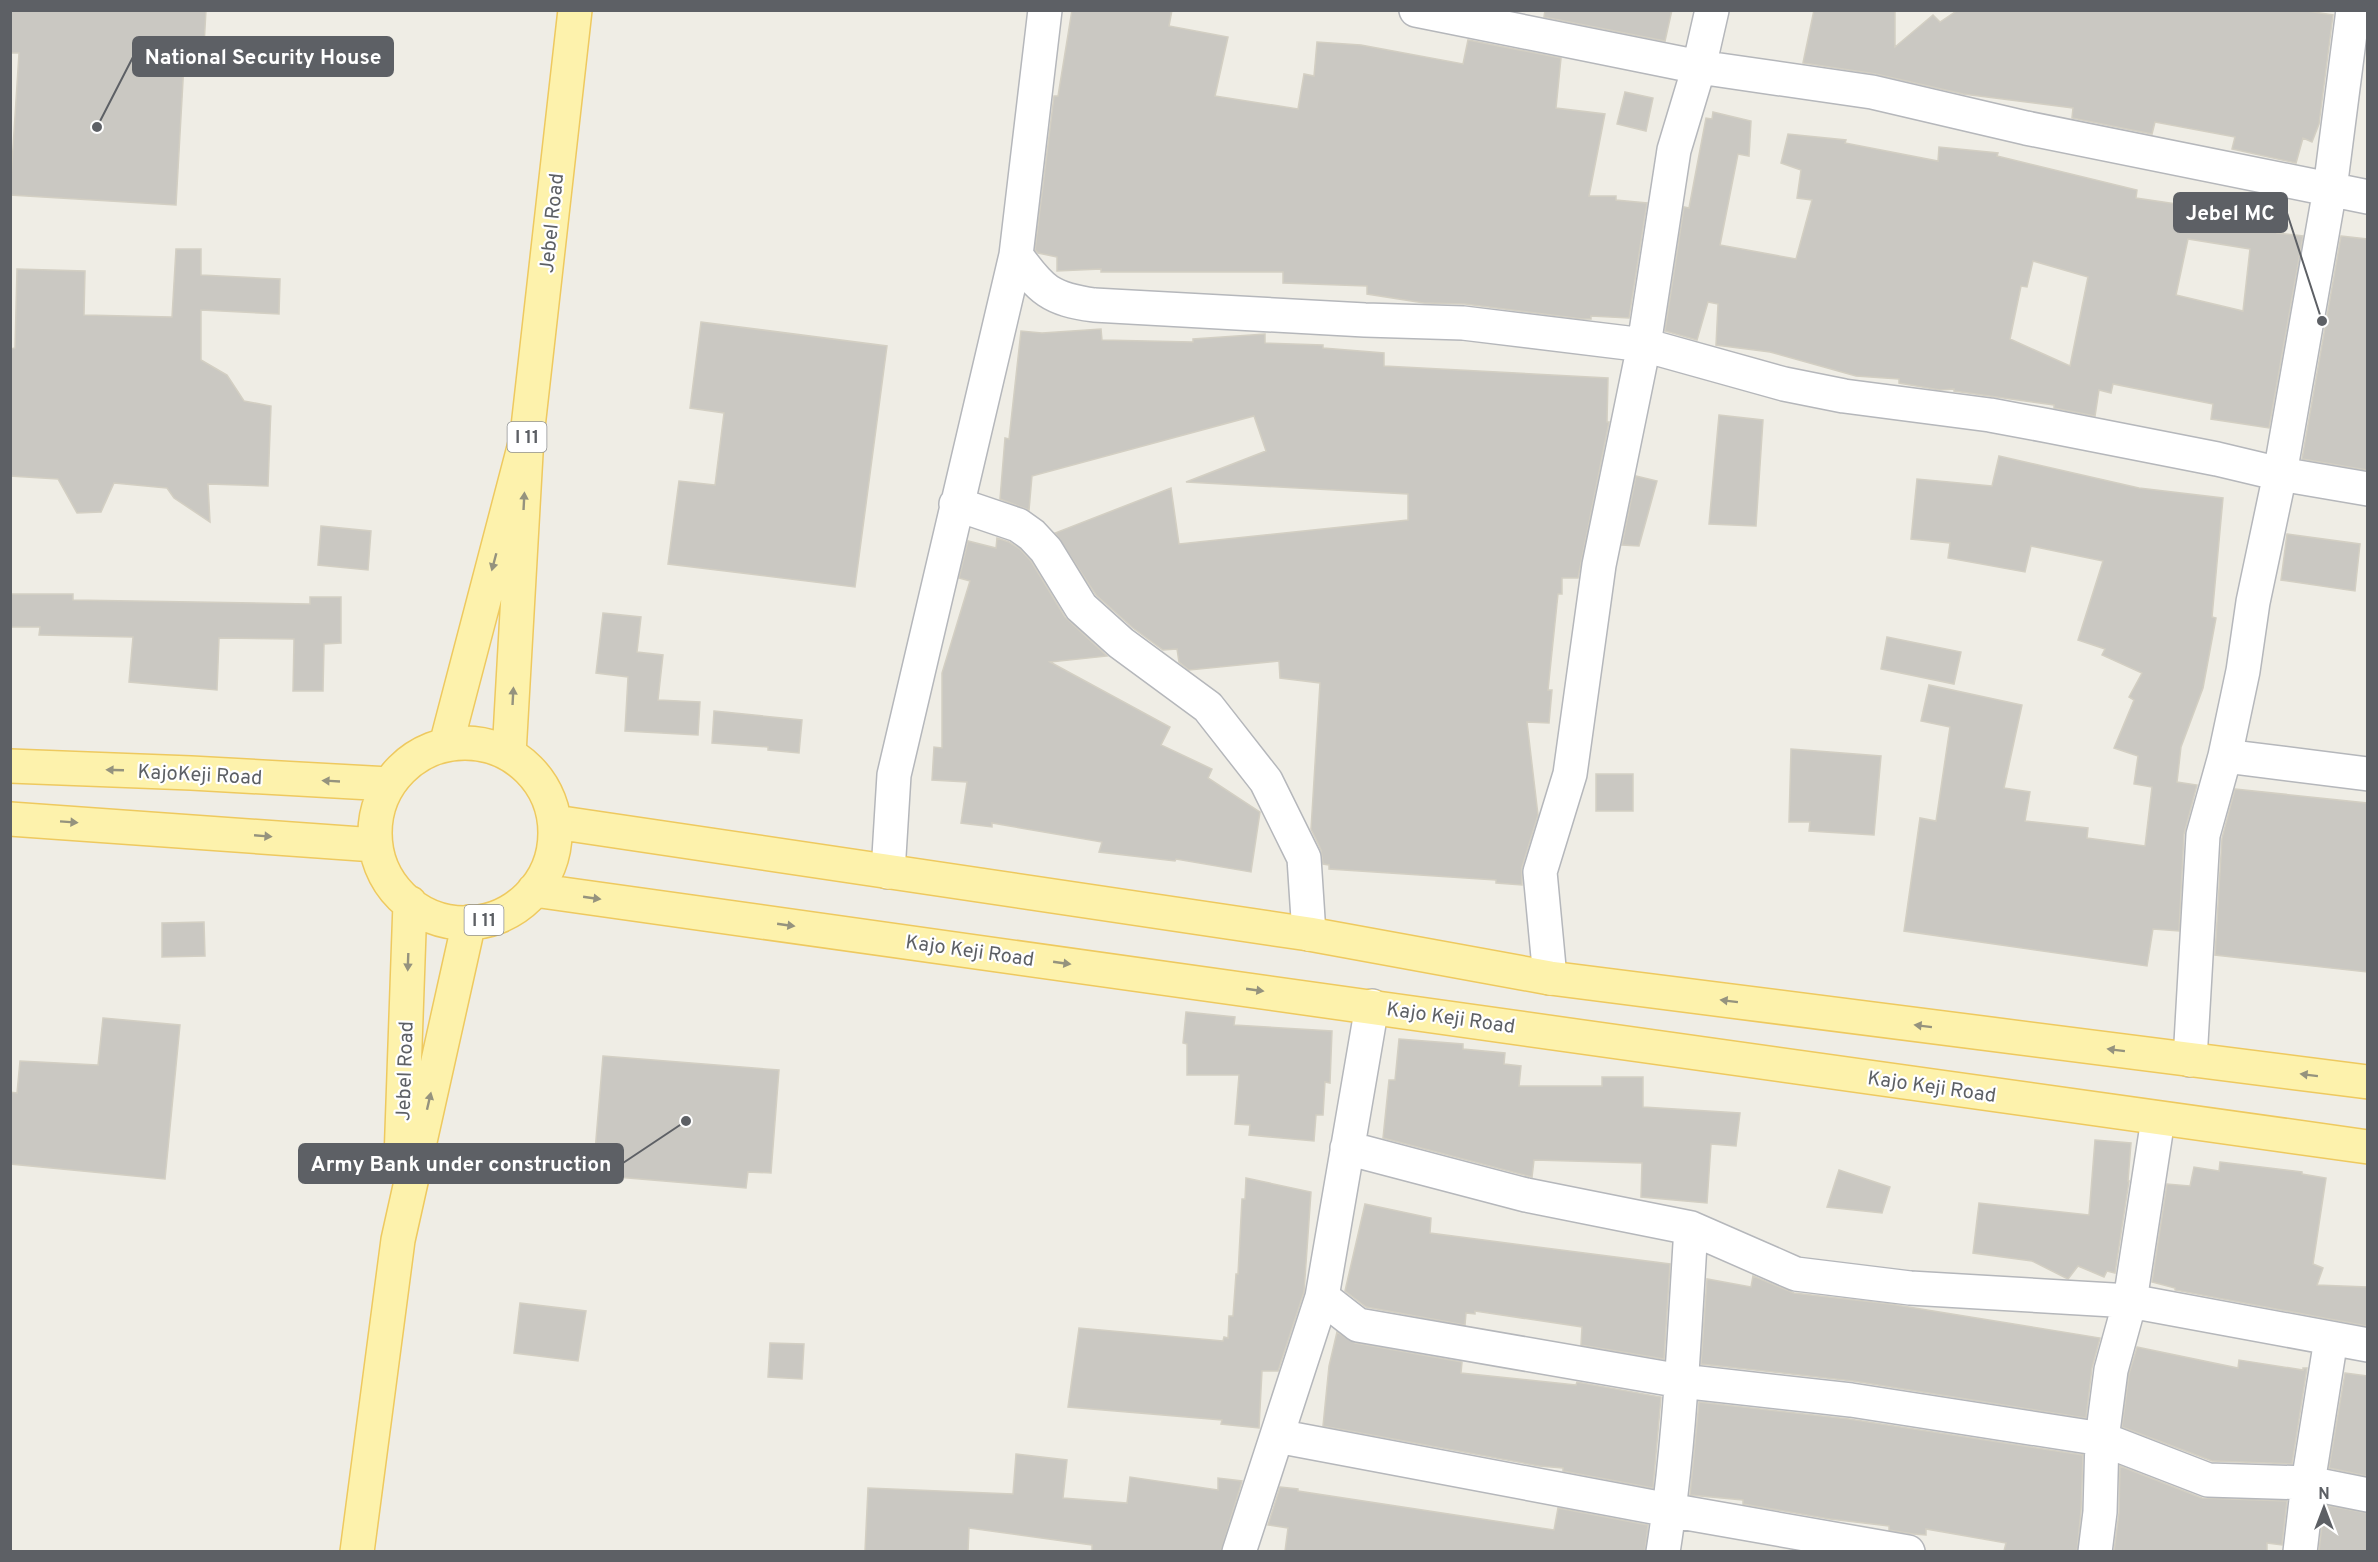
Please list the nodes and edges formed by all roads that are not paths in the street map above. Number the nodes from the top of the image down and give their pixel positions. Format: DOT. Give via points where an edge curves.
graph roads {
  1 [pos="575,10"];
  2 [pos="1045,10"];
  3 [pos="1416,10"];
  4 [pos="1712,10"];
  5 [pos="2353,10"];
  6 [pos="1699,67"];
  7 [pos="2330,189"];
  8 [pos="2367,197"];
  9 [pos="1016,255"];
  10 [pos="1644,345"];
  11 [pos="527,436"];
  12 [pos="2280,474"];
  13 [pos="2367,489"];
  14 [pos="956,504"];
  15 [pos="446,745"];
  16 [pos="509,754"];
  17 [pos="2224,756"];
  18 [pos="10,766"];
  19 [pos="2367,774"];
  20 [pos="389,784"];
  21 [pos="10,819"];
  22 [pos="555,822"];
  23 [pos="375,845"];
  24 [pos="888,872"];
  25 [pos="534,890"];
  26 [pos="410,903"];
  27 [pos="469,922"];
  28 [pos="1309,934"];
  29 [pos="1550,978"];
  30 [pos="1372,1006"];
  31 [pos="2190,1060"];
  32 [pos="2367,1082"];
  33 [pos="2158,1119"];
  34 [pos="2367,1147"];
  35 [pos="1347,1149"];
  36 [pos="1691,1228"];
  37 [pos="398,1240"];
  38 [pos="1322,1297"];
  39 [pos="2130,1301"];
  40 [pos="2331,1339"];
  41 [pos="2367,1345"];
  42 [pos="1681,1381"];
  43 [pos="1277,1436"];
  44 [pos="2102,1439"];
  45 [pos="2308,1483"];
  46 [pos="2367,1495"];
  47 [pos="1669,1510"];
  48 [pos="357,1551"];
  49 [pos="1239,1551"];
  50 [pos="1663,1551"];
  51 [pos="1908,1551"];
  52 [pos="2095,1551"];
  53 [pos="2300,1551"];
  1 -- 11 [label="main road, Jebel Road / I 11"];
  2 -- 9 [label="street"];
  3 -- 6 [label="street"];
  4 -- 6 [label="street"];
  5 -- 7 [label="street"];
  6 -- 7 [label="street" via="1872,92 2026,128"];
  6 -- 10 [label="street" via="1674,150"];
  7 -- 8 [label="street"];
  7 -- 12 [label="street"];
  9 -- 10 [label="street" via="1036,283 1066,301 1463,323"];
  9 -- 14 [label="street"];
  10 -- 12 [label="street" via="1804,388 2040,424"];
  10 -- 29 [label="street" via="1599,565 1569,774 1540,872"];
  11 -- 15 [label="main road, Jebel Road / I 11, one-way"];
  16 -- 11 [label="main road, Jebel Road / I 11, one-way"];
  12 -- 13 [label="street"];
  12 -- 17 [label="street"];
  14 -- 24 [label="street" via="894,776"];
  14 -- 28 [label="street" via="1018,525 1032,535 1046,550 1081,607 1121,643 1208,707 1266,781 1304,858"];
  15 -- 16 [label="main road, I 11" via="490,746"];
  15 -- 20 [label="main road, I 11" via="423,753 404,766"];
  16 -- 22 [label="main road, I 11" via="540,783"];
  17 -- 19 [label="street"];
  17 -- 31 [label="street" via="2203,835"];
  20 -- 18 [label="main road, KajoKeji Road, one-way"];
  20 -- 23 [label="main road, I 11" via="379,804"];
  21 -- 23 [label="main road, one-way"];
  22 -- 24 [label="main road"];
  22 -- 25 [label="main road, I 11" via="552,854"];
  23 -- 26 [label="main road, I 11" via="393,887"];
  24 -- 28 [label="main road"];
  25 -- 27 [label="main road, I 11" via="506,913"];
  25 -- 30 [label="main road, Kajo Keji Road, one-way"];
  26 -- 27 [label="main road, I 11" via="438,917"];
  26 -- 37 [label="main road, Jebel Road, one-way"];
  37 -- 27 [label="main road, Jebel Road, one-way"];
  28 -- 29 [label="main road"];
  31 -- 29 [label="main road, one-way"];
  30 -- 33 [label="main road, Kajo Keji Road"];
  30 -- 35 [label="street"];
  32 -- 31 [label="main road, one-way"];
  33 -- 34 [label="main road, Kajo Keji Road"];
  33 -- 39 [label="street"];
  35 -- 36 [label="street" via="1526,1195"];
  35 -- 38 [label="street"];
  36 -- 39 [label="street" via="1796,1274 1910,1288"];
  36 -- 42 [label="street"];
  37 -- 48 [label="main road, Jebel Road"];
  38 -- 42 [label="street" via="1358,1325"];
  38 -- 43 [label="street"];
  39 -- 40 [label="street"];
  39 -- 44 [label="street" via="2111,1370"];
  40 -- 41 [label="street"];
  40 -- 45 [label="street"];
  42 -- 44 [label="street" via="1851,1400"];
  42 -- 47 [label="street"];
  43 -- 47 [label="street"];
  43 -- 49 [label="street"];
  44 -- 45 [label="street" via="2208,1480"];
  44 -- 52 [label="street"];
  45 -- 46 [label="street"];
  45 -- 53 [label="street"];
  47 -- 50 [label="street"];
  47 -- 51 [label="street"];
}
